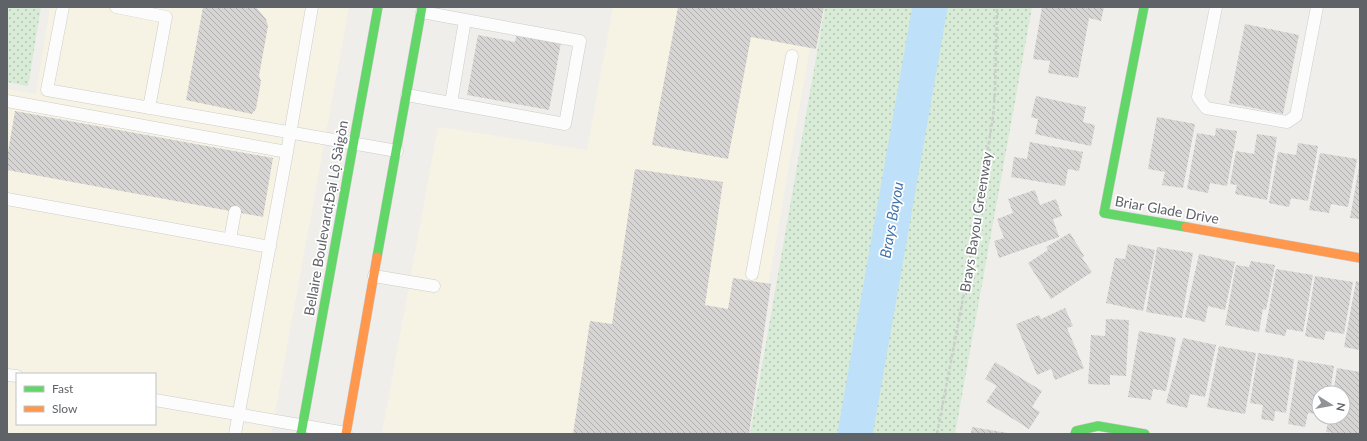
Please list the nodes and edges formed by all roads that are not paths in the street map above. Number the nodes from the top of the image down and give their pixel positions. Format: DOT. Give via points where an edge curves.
graph roads {
  1 [pos="63,7"];
  2 [pos="116,7"];
  3 [pos="312,7"];
  4 [pos="378,7"];
  5 [pos="1144,7"];
  6 [pos="1216,7"];
  7 [pos="1317,7"];
  8 [pos="422,9"];
  9 [pos="465,20"];
  10 [pos="792,56"];
  11 [pos="407,95"];
  12 [pos="7,101"];
  13 [pos="451,103"];
  14 [pos="149,108"];
  15 [pos="291,133"];
  16 [pos="354,144"];
  17 [pos="397,151"];
  18 [pos="287,152"];
  19 [pos="271,172"];
  20 [pos="283,174"];
  21 [pos="7,199"];
  22 [pos="235,212"];
  23 [pos="230,239"];
  24 [pos="270,247"];
  25 [pos="1360,258"];
  26 [pos="752,274"];
  27 [pos="374,276"];
  28 [pos="434,286"];
  29 [pos="156,400"];
  30 [pos="238,415"];
  31 [pos="301,430"];
  32 [pos="1076,432"];
  33 [pos="235,434"];
  34 [pos="346,434"];
  35 [pos="1145,434"];
  1 -- 14 [label="lane" via="47,90"];
  2 -- 14 [label="lane" via="166,16"];
  3 -- 15 [label="lane"];
  4 -- 16 [label="main road, Bellaire Boulevard;Đại Lộ Sàigòn"];
  5 -- 25 [label="main road, Briar Glade Drive" via="1104,212"];
  6 -- 7 [label="lane" via="1198,97 1206,108 1287,122 1296,116"];
  8 -- 9 [label="lane"];
  8 -- 11 [label="main road"];
  9 -- 13 [label="lane"];
  9 -- 13 [label="lane" via="580,41 579,48 565,124"];
  10 -- 26 [label="lane"];
  11 -- 13 [label="lane"];
  11 -- 17 [label="main road"];
  12 -- 18 [label="lane"];
  14 -- 15 [label="lane"];
  15 -- 16 [label="lane"];
  15 -- 18 [label="lane"];
  16 -- 17 [label="lane"];
  16 -- 31 [label="main road, Bellaire Boulevard;Đại Lộ Sàigòn"];
  17 -- 27 [label="main road"];
  18 -- 20 [label="lane"];
  19 -- 20 [label="lane"];
  20 -- 24 [label="lane"];
  21 -- 23 [label="lane"];
  22 -- 23 [label="lane"];
  23 -- 24 [label="lane"];
  24 -- 30 [label="lane"];
  27 -- 28 [label="lane"];
  27 -- 34 [label="main road"];
  29 -- 30 [label="lane"];
  30 -- 31 [label="lane"];
  30 -- 33 [label="lane"];
  31 -- 34 [label="lane"];
  32 -- 35 [label="main road" via="1098,426"];
}
